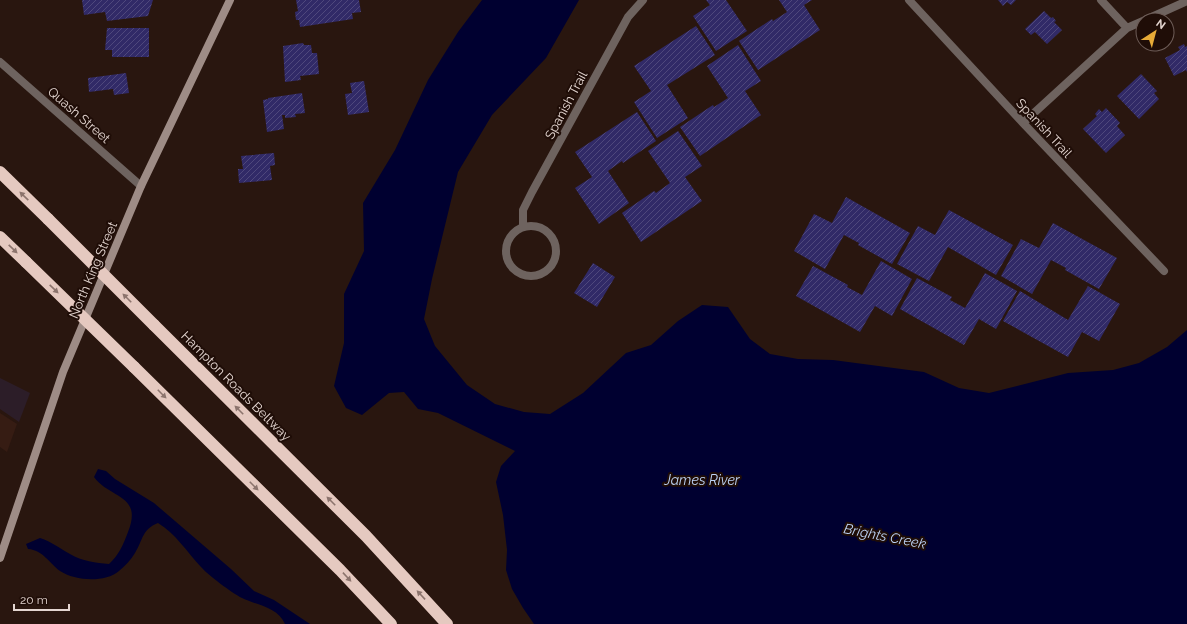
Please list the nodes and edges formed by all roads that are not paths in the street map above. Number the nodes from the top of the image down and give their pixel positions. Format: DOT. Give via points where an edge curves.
graph roads {
  1 [pos="230,0"];
  2 [pos="643,0"];
  3 [pos="909,0"];
  4 [pos="1101,0"];
  5 [pos="1187,1"];
  6 [pos="1162,12"];
  7 [pos="1135,24"];
  8 [pos="1127,28"];
  9 [pos="0,62"];
  10 [pos="1023,123"];
  11 [pos="0,172"];
  12 [pos="141,186"];
  13 [pos="523,227"];
  14 [pos="0,236"];
  15 [pos="1164,271"];
  16 [pos="0,558"];
  17 [pos="391,624"];
  18 [pos="447,624"];
  1 -- 12 [label="main road, North King Street"];
  2 -- 13 [label="street, Spanish Trail" via="628,17 532,192 523,210"];
  3 -- 10 [label="street, Spanish Trail"];
  4 -- 8 [label="street"];
  5 -- 6 [label="street"];
  7 -- 8 [label="street"];
  8 -- 10 [label="street"];
  9 -- 12 [label="street, Quash Street"];
  10 -- 15 [label="street, Spanish Trail"];
  18 -- 11 [label="highway, Hampton Roads Beltway, one-way, bridge" via="366,536"];
  12 -- 16 [label="main road, North King Street" via="63,372"];
  13 -- 13 [label="street" via="516,231 506,244 507,260 517,273 533,277 542,275 554,263 556,246 547,232 540,228"];
  14 -- 17 [label="highway, one-way, bridge" via="340,570"];
}
